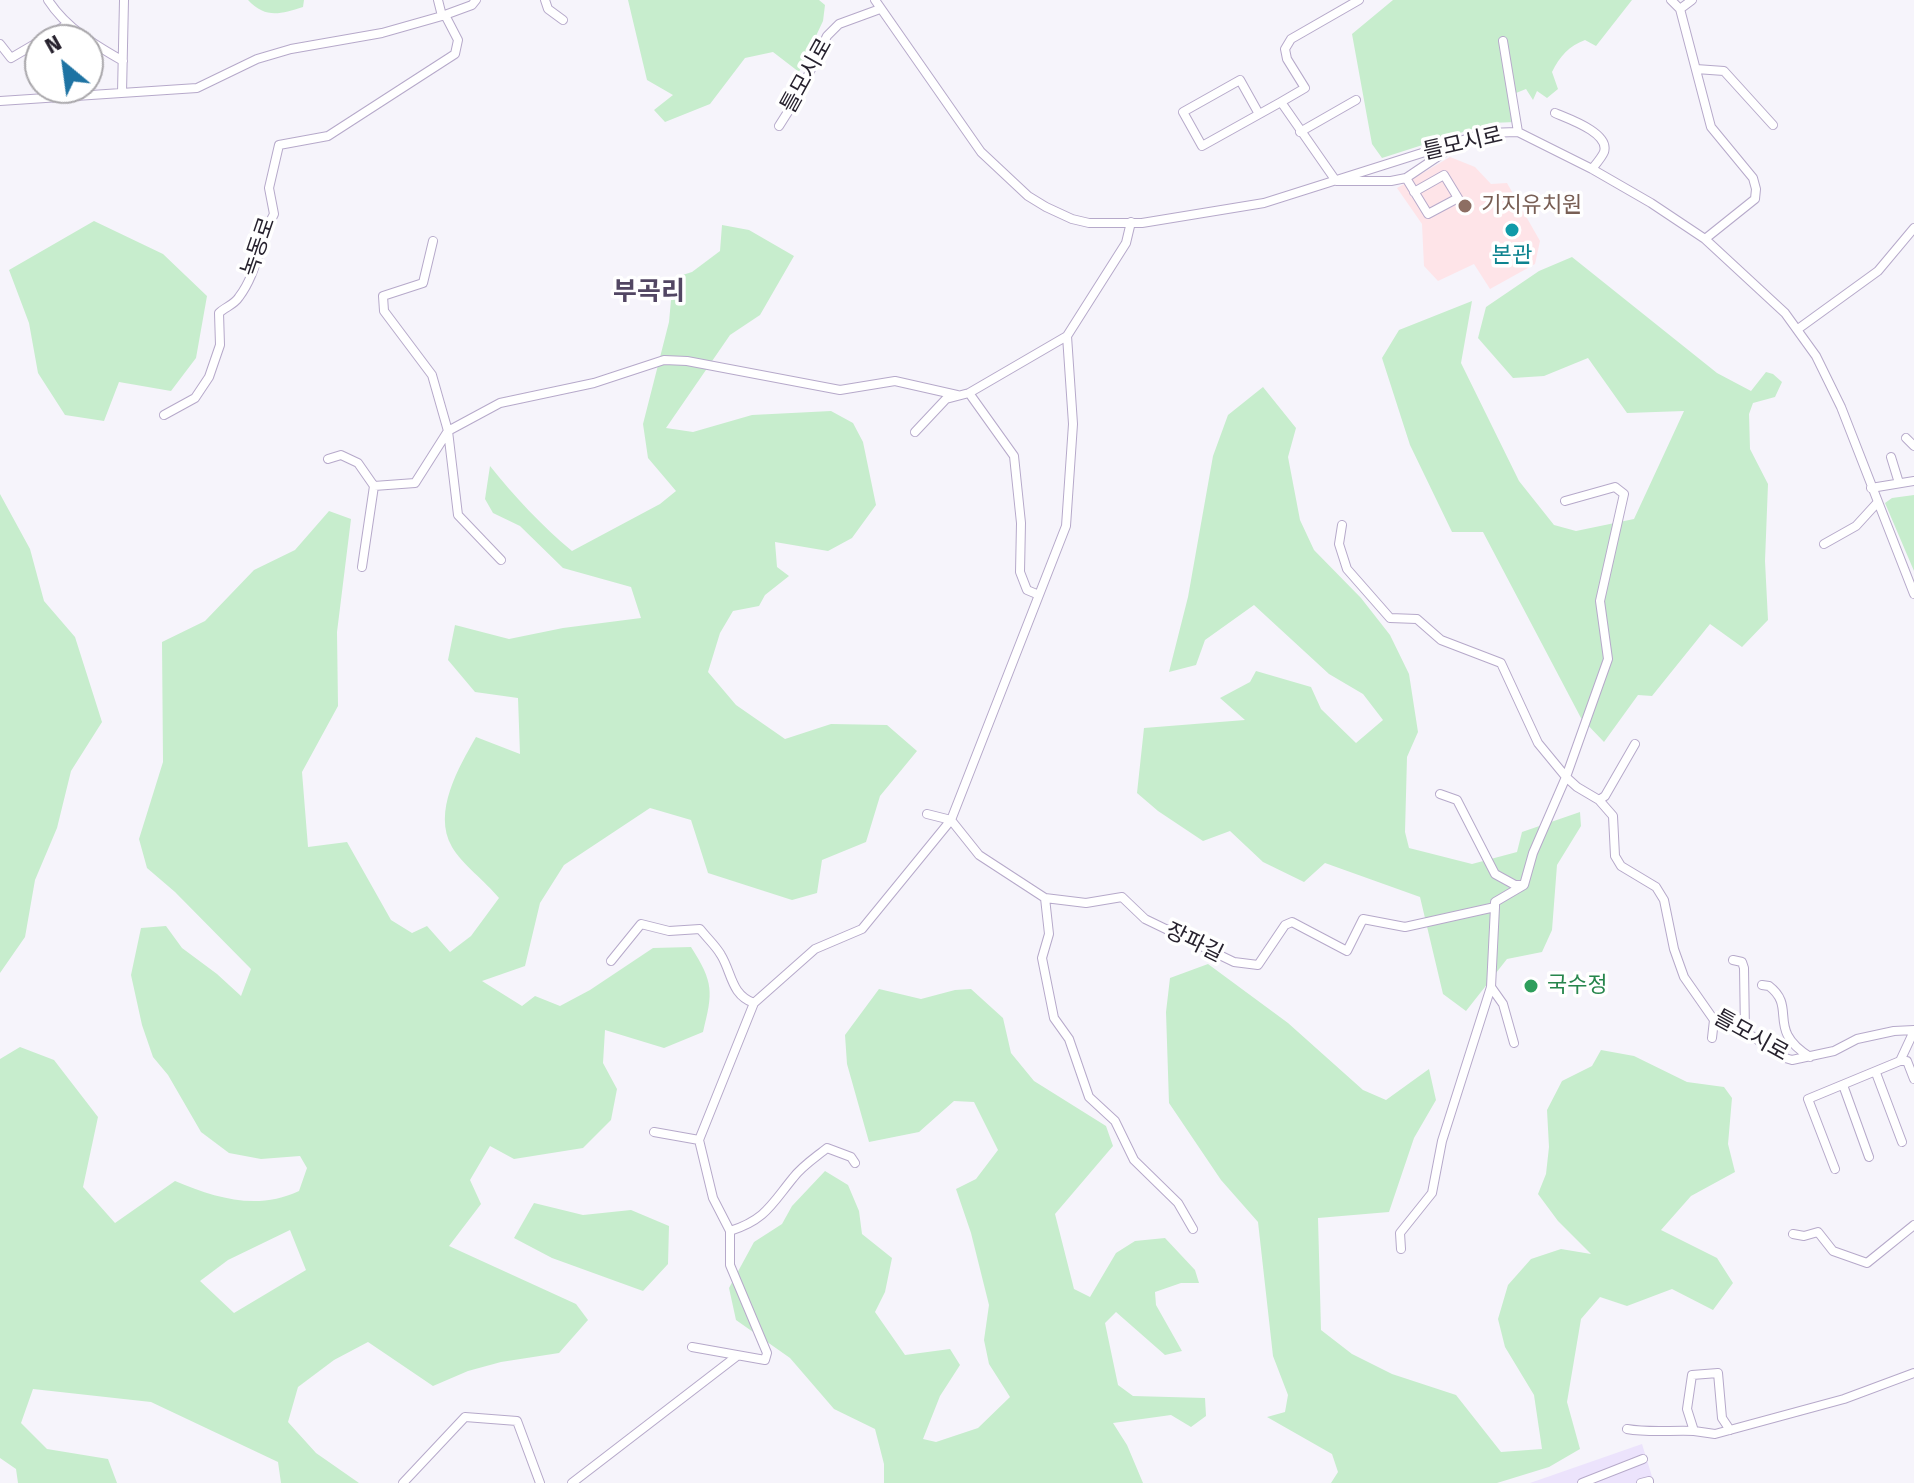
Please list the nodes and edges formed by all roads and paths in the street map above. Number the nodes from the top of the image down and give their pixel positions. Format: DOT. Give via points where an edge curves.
graph roads {
  1 [pos="48,0"];
  2 [pos="124,0"];
  3 [pos="438,0"];
  4 [pos="476,0"];
  5 [pos="545,0"];
  6 [pos="1359,0"];
  7 [pos="1671,0"];
  8 [pos="1692,0"];
  9 [pos="877,4"];
  10 [pos="1680,9"];
  11 [pos="444,16"];
  12 [pos="563,20"];
  13 [pos="68,24"];
  14 [pos="1503,41"];
  15 [pos="0,44"];
  16 [pos="24,50"];
  17 [pos="104,50"];
  18 [pos="123,61"];
  19 [pos="1696,69"];
  20 [pos="122,93"];
  21 [pos="1356,100"];
  22 [pos="0,101"];
  23 [pos="1281,102"];
  24 [pos="1555,113"];
  25 [pos="1259,114"];
  26 [pos="1773,125"];
  27 [pos="779,126"];
  28 [pos="1300,132"];
  29 [pos="1518,132"];
  30 [pos="1463,139"];
  31 [pos="1592,169"];
  32 [pos="1406,178"];
  33 [pos="1336,181"];
  34 [pos="1414,192"];
  35 [pos="1131,222"];
  36 [pos="1914,228"];
  37 [pos="1705,239"];
  38 [pos="433,241"];
  39 [pos="1798,329"];
  40 [pos="1067,336"];
  41 [pos="969,393"];
  42 [pos="957,395"];
  43 [pos="164,415"];
  44 [pos="448,431"];
  45 [pos="915,432"];
  46 [pos="1906,438"];
  47 [pos="1914,446"];
  48 [pos="1891,457"];
  49 [pos="328,459"];
  50 [pos="1914,481"];
  51 [pos="1899,483"];
  52 [pos="374,486"];
  53 [pos="1871,488"];
  54 [pos="1565,501"];
  55 [pos="1877,503"];
  56 [pos="1342,525"];
  57 [pos="1824,544"];
  58 [pos="501,560"];
  59 [pos="362,567"];
  60 [pos="1914,594"];
  61 [pos="1039,595"];
  62 [pos="1635,744"];
  63 [pos="1566,777"];
  64 [pos="1440,794"];
  65 [pos="1599,800"];
  66 [pos="927,814"];
  67 [pos="951,820"];
  68 [pos="1524,885"];
  69 [pos="1045,898"];
  70 [pos="1495,907"];
  71 [pos="1733,960"];
  72 [pos="611,961"];
  73 [pos="1762,985"];
  74 [pos="1491,987"];
  75 [pos="754,1003"];
  76 [pos="1714,1020"];
  77 [pos="1914,1030"];
  78 [pos="1745,1032"];
  79 [pos="1712,1038"];
  80 [pos="1514,1043"];
  81 [pos="1810,1057"];
  82 [pos="1900,1061"];
  83 [pos="1876,1073"];
  84 [pos="1914,1079"];
  85 [pos="1843,1085"];
  86 [pos="654,1132"];
  87 [pos="699,1140"];
  88 [pos="1902,1142"];
  89 [pos="1869,1157"];
  90 [pos="855,1163"];
  91 [pos="1835,1169"];
  92 [pos="1914,1225"];
  93 [pos="1193,1229"];
  94 [pos="730,1231"];
  95 [pos="1793,1234"];
  96 [pos="1401,1249"];
  97 [pos="692,1347"];
  98 [pos="737,1356"];
  99 [pos="1914,1373"];
  100 [pos="1627,1429"];
  101 [pos="1730,1430"];
  102 [pos="1694,1431"];
  103 [pos="1643,1459"];
  104 [pos="403,1483"];
  105 [pos="540,1483"];
  106 [pos="572,1483"];
  107 [pos="1582,1483"];
  108 [pos="1641,1483"];
  109 [pos="1649,1483"];
  1 -- 13 [label="street"];
  2 -- 18 [label="street"];
  3 -- 11 [label="street, 녹동로"];
  4 -- 11 [label="street"];
  5 -- 12 [label="street"];
  6 -- 23 [label="street" via="1291,39 1287,59 1305,88"];
  7 -- 10 [label="street"];
  8 -- 10 [label="street"];
  9 -- 27 [label="street, 틀모시로" via="827,36"];
  9 -- 35 [label="street, 틀모시로" via="981,152 1028,196 1072,219"];
  10 -- 19 [label="street"];
  11 -- 20 [label="street" via="291,49 197,88"];
  11 -- 43 [label="street, 녹동로" via="458,40 455,54 328,136 279,145 269,188 274,214 249,281 219,313 220,345 209,377 195,398"];
  14 -- 29 [label="street"];
  15 -- 16 [label="street" via="11,58"];
  17 -- 18 [label="street"];
  18 -- 20 [label="street"];
  19 -- 26 [label="street" via="1724,71"];
  19 -- 37 [label="street" via="1711,127 1753,178 1756,189 1755,199"];
  20 -- 22 [label="street"];
  21 -- 28 [label="street"];
  23 -- 25 [label="street"];
  23 -- 28 [label="street"];
  24 -- 31 [label="street" via="1604,142"];
  25 -- 25 [label="street" via="1202,146 1183,112 1240,80"];
  28 -- 33 [label="street"];
  29 -- 30 [label="street, 틀모시로"];
  29 -- 31 [label="street, 틀모시로"];
  30 -- 32 [label="street"];
  30 -- 33 [label="street, 틀모시로"];
  31 -- 37 [label="street, 틀모시로"];
  32 -- 33 [label="street"];
  32 -- 34 [label="street"];
  33 -- 35 [label="street, 틀모시로" via="1264,203"];
  34 -- 34 [label="street" via="1428,214 1458,198 1444,175"];
  35 -- 40 [label="street" via="1126,243"];
  36 -- 39 [label="street" via="1878,271"];
  37 -- 39 [label="street, 틀모시로"];
  38 -- 44 [label="street" via="423,283 383,296 384,311 432,375"];
  39 -- 53 [label="street, 틀모시로" via="1841,407"];
  40 -- 41 [label="street"];
  40 -- 61 [label="street" via="1073,424 1066,526"];
  41 -- 42 [label="street"];
  41 -- 61 [label="street" via="1014,456 1020,572 1027,590"];
  42 -- 44 [label="street" via="895,381 840,390 664,360 594,383 500,403"];
  42 -- 45 [label="street" via="946,399"];
  44 -- 52 [label="street" via="415,483"];
  44 -- 58 [label="street" via="458,515"];
  46 -- 47 [label="street"];
  48 -- 51 [label="street"];
  49 -- 52 [label="street" via="341,455 358,463"];
  50 -- 51 [label="street"];
  51 -- 53 [label="street"];
  52 -- 59 [label="street"];
  53 -- 55 [label="street, 틀모시로"];
  54 -- 63 [label="street" via="1615,487 1624,494 1600,601 1608,659"];
  55 -- 57 [label="street" via="1856,526"];
  55 -- 60 [label="street, 틀모시로"];
  56 -- 63 [label="street" via="1339,544 1347,569 1390,618 1417,619 1441,640 1501,663 1538,743"];
  61 -- 67 [label="street"];
  62 -- 65 [label="street"];
  63 -- 65 [label="street"];
  63 -- 68 [label="street"];
  64 -- 68 [label="street" via="1457,800 1495,874"];
  65 -- 76 [label="street, 틀모시로" via="1613,816 1615,856 1621,866 1656,887 1664,900 1684,977"];
  66 -- 67 [label="street"];
  67 -- 69 [label="street" via="979,855"];
  67 -- 75 [label="street" via="862,929 815,949"];
  68 -- 70 [label="street, 장파길"];
  69 -- 70 [label="street, 장파길" via="1086,903 1122,897 1145,919 1234,962 1258,965 1292,922 1347,951 1363,919 1405,927"];
  69 -- 93 [label="street" via="1049,934 1042,958 1054,1018 1069,1039 1089,1097 1115,1121 1134,1160 1178,1203"];
  70 -- 74 [label="street"];
  71 -- 78 [label="street" via="1744,968"];
  72 -- 75 [label="street" via="641,924 669,931 700,929 722,956 734,988"];
  73 -- 81 [label="street" via="1782,999 1784,1031"];
  74 -- 80 [label="street" via="1503,1004"];
  74 -- 96 [label="street" via="1442,1141 1432,1193 1400,1233"];
  75 -- 87 [label="street"];
  76 -- 78 [label="street, 틀모시로"];
  76 -- 79 [label="street"];
  77 -- 81 [label="street, 틀모시로" via="1857,1039"];
  77 -- 82 [label="street"];
  78 -- 81 [label="street, 틀모시로" via="1782,1057"];
  82 -- 83 [label="street"];
  82 -- 84 [label="street" via="1907,1061"];
  83 -- 85 [label="street"];
  83 -- 88 [label="street"];
  85 -- 89 [label="street"];
  85 -- 91 [label="street" via="1808,1099"];
  86 -- 87 [label="street"];
  87 -- 94 [label="street" via="713,1198"];
  90 -- 94 [label="street" via="827,1148 794,1176 776,1203 749,1225"];
  92 -- 95 [label="street" via="1867,1263 1833,1251 1818,1232"];
  94 -- 98 [label="street" via="730,1265 767,1353 765,1360"];
  97 -- 98 [label="street"];
  98 -- 106 [label="street"];
  99 -- 101 [label="street" via="1844,1399"];
  100 -- 102 [label="street"];
  101 -- 102 [label="street"];
  101 -- 102 [label="street" via="1722,1418 1718,1373 1692,1375 1687,1409"];
  103 -- 107 [label="street"];
  104 -- 105 [label="street" via="465,1417 517,1421"];
  108 -- 109 [label="street"];
}
